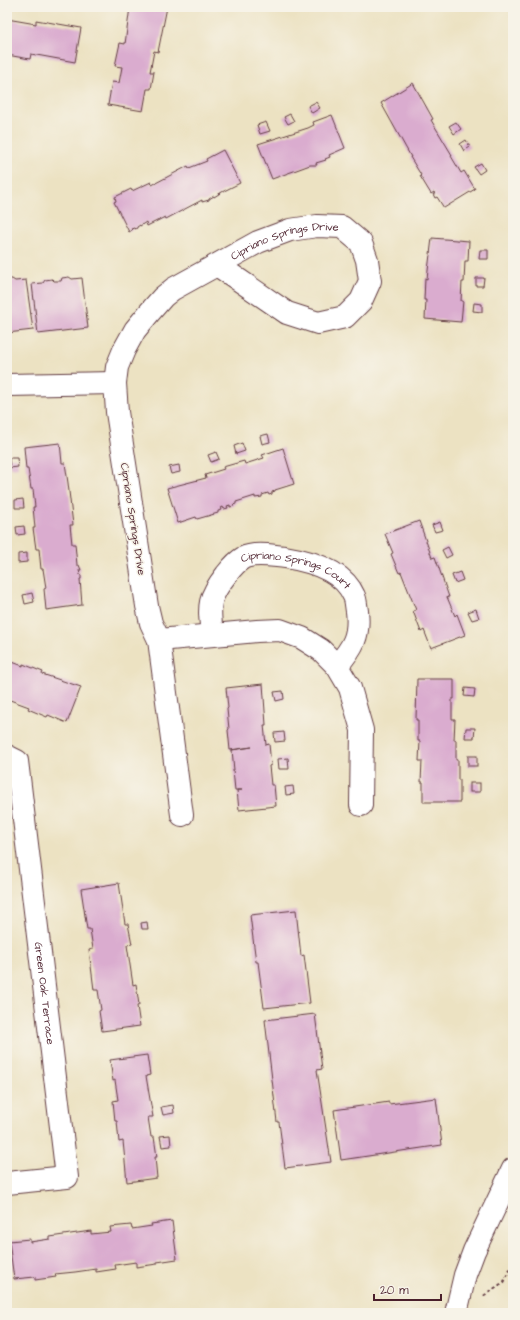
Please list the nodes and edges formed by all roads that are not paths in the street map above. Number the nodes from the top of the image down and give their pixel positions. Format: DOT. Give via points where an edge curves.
graph roads {
  1 [pos="217,265"];
  2 [pos="115,383"];
  3 [pos="7,385"];
  4 [pos="212,635"];
  5 [pos="159,640"];
  6 [pos="337,666"];
  7 [pos="7,756"];
  8 [pos="361,805"];
  9 [pos="182,815"];
  10 [pos="513,1169"];
  11 [pos="7,1183"];
  12 [pos="456,1313"];
  1 -- 1 [label="street, Cipriano Springs Drive" via="286,314 318,323 345,317 361,301 370,281 361,243 342,227 317,226 290,230 258,242"];
  1 -- 2 [label="street, Cipriano Springs Drive" via="163,297 135,330 117,367"];
  2 -- 3 [label="street"];
  2 -- 5 [label="street, Cipriano Springs Drive" via="138,551 151,623"];
  4 -- 5 [label="street"];
  4 -- 6 [label="street" via="280,630 302,638 321,650"];
  4 -- 6 [label="street, Cipriano Springs Court" via="209,611 212,596 231,569 243,558 258,555 291,558 336,574 355,596 358,619 356,636 350,650"];
  5 -- 9 [label="street, Cipriano Springs Drive"];
  6 -- 8 [label="street" via="350,688 362,730"];
  7 -- 11 [label="street, Green Oak Terrace" via="17,760 67,1177"];
  10 -- 12 [label="street" via="474,1251"];
}
